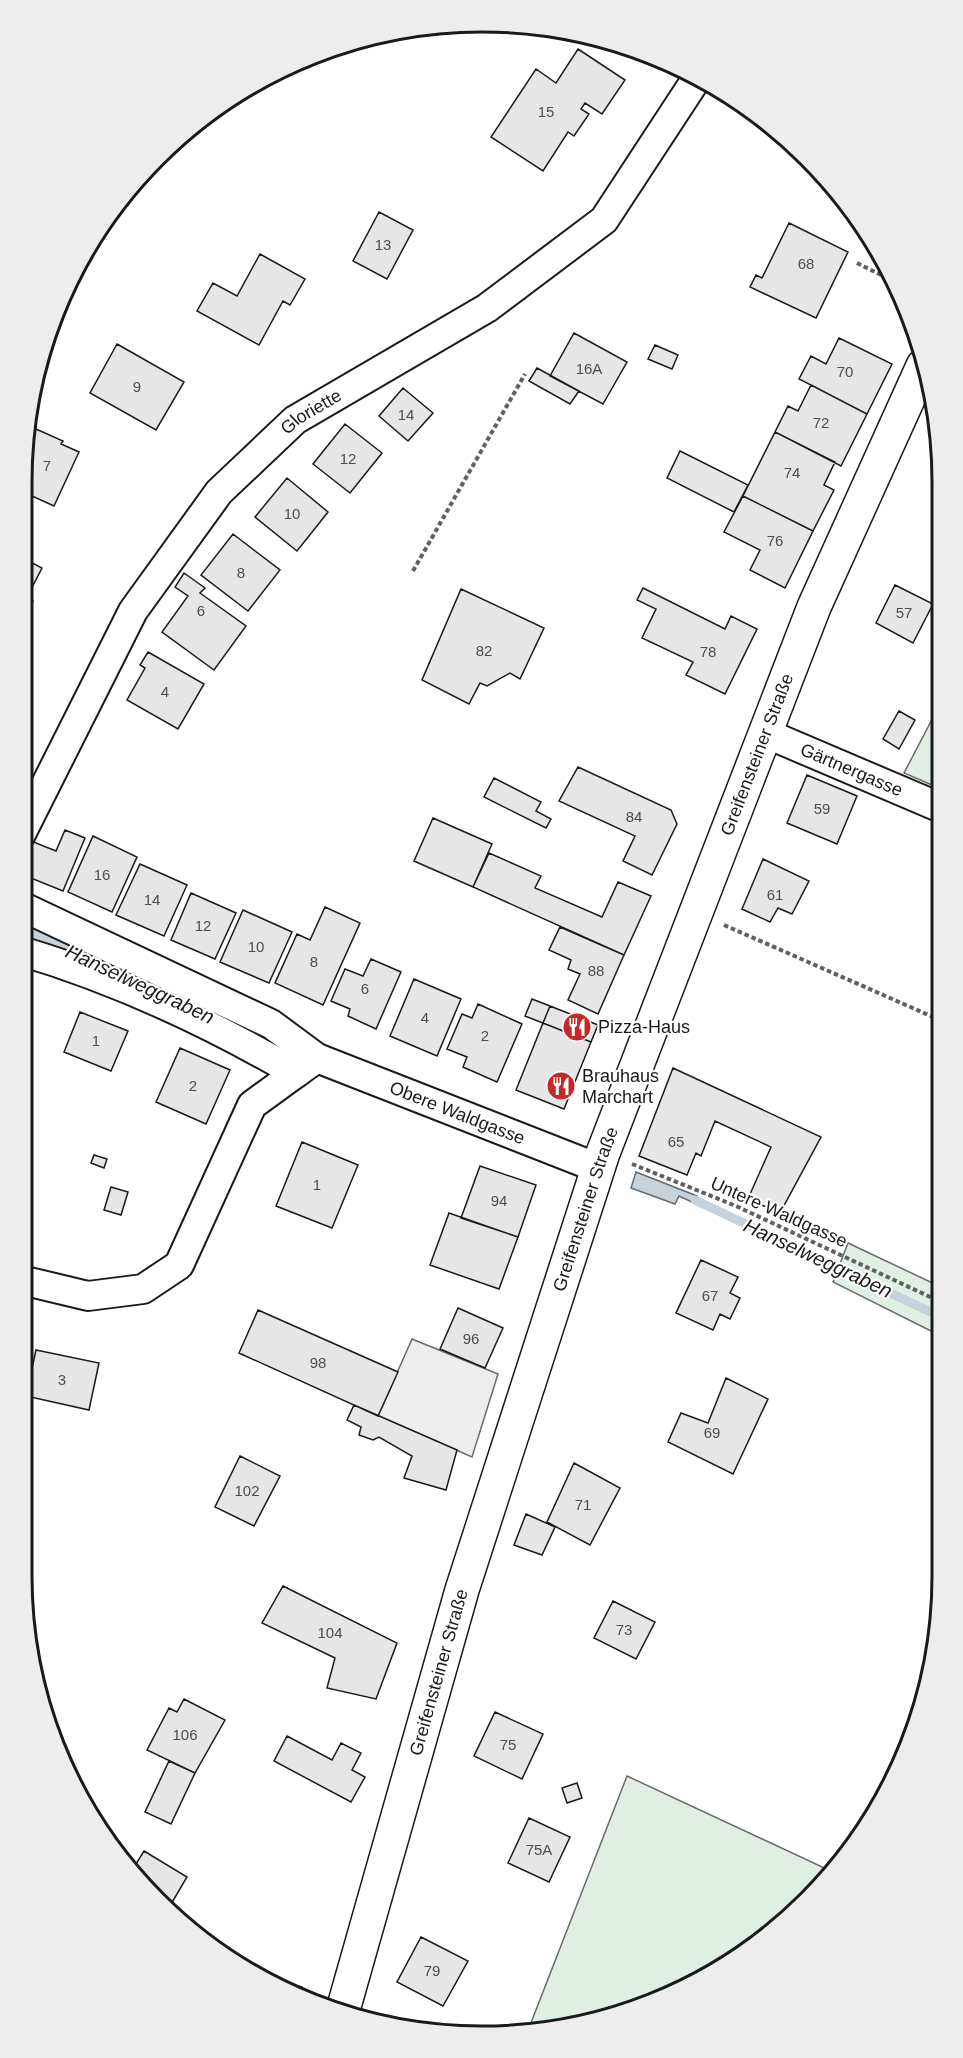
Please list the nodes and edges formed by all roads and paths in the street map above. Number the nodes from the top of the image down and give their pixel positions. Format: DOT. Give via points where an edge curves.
graph roads {
  1 [pos="693,85"];
  2 [pos="856,263"];
  3 [pos="881,275"];
  4 [pos="525,374"];
  5 [pos="919,376"];
  6 [pos="413,571"];
  7 [pos="765,734"];
  8 [pos="932,804"];
  9 [pos="32,812"];
  10 [pos="32,911"];
  11 [pos="696,913"];
  12 [pos="32,954"];
  13 [pos="932,1016"];
  14 [pos="306,1066"];
  15 [pos="600,1160"];
  16 [pos="32,1283"];
  17 [pos="932,1298"];
  18 [pos="344,2005"];
  1 -- 9 [label="street, Gloriette" via="604,220 487,308 295,420 219,492 133,611"];
  2 -- 3 [label="path"];
  4 -- 6 [label="path"];
  5 -- 7 [label="main road, Greifensteiner Straße" via="814,608"];
  7 -- 8 [label="street, Gärtnergasse"];
  7 -- 11 [label="main road, Greifensteiner Straße"];
  10 -- 14 [label="street, Obere Waldgasse" via="271,1024"];
  11 -- 13 [label="path"];
  11 -- 15 [label="main road, Greifensteiner Straße"];
  12 -- 14 [label="street, Obere Waldgasse"];
  14 -- 15 [label="street, Obere Waldgasse"];
  14 -- 16 [label="street" via="252,1105 178,1265 143,1289 88,1296"];
  15 -- 17 [label="path, Untere Waldgasse" via="736,1206"];
  15 -- 18 [label="main road, Greifensteiner Straße" via="462,1590"];
}
